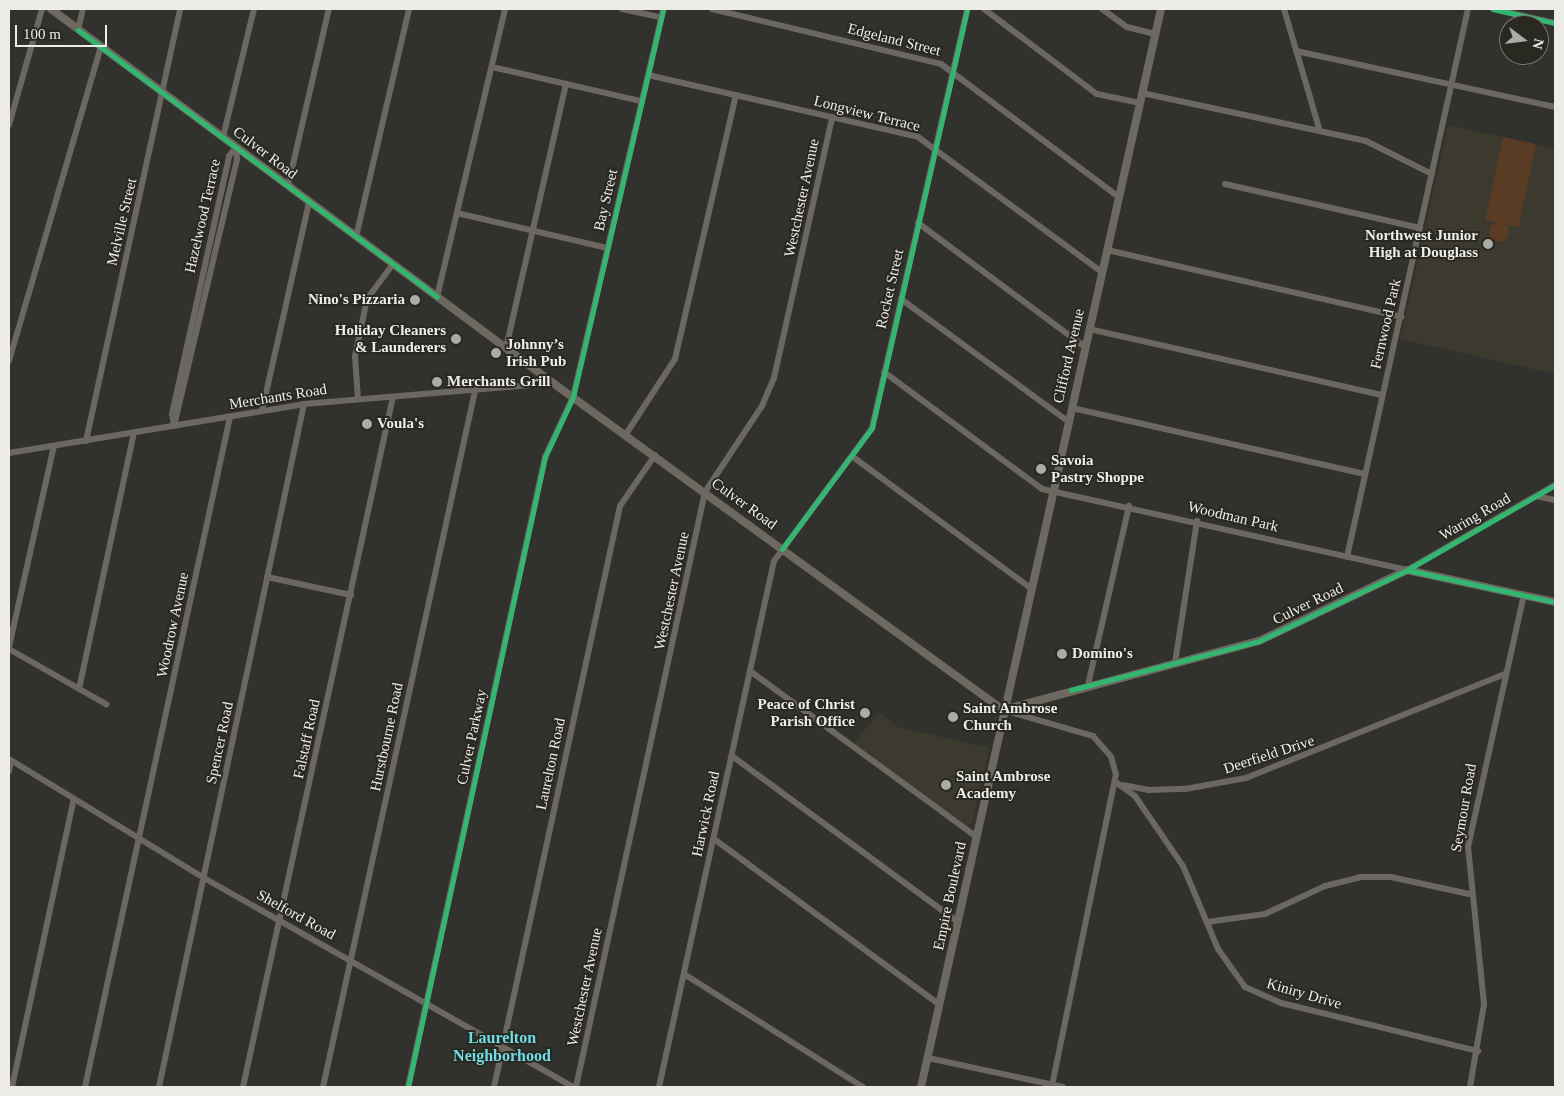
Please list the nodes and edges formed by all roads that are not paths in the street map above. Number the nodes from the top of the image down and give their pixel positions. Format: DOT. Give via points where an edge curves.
graph roads {
  1 [pos="42,9"];
  2 [pos="51,9"];
  3 [pos="83,9"];
  4 [pos="180,9"];
  5 [pos="254,9"];
  6 [pos="329,9"];
  7 [pos="409,9"];
  8 [pos="505,9"];
  9 [pos="622,9"];
  10 [pos="663,9"];
  11 [pos="712,9"];
  12 [pos="967,9"];
  13 [pos="984,9"];
  14 [pos="1102,9"];
  15 [pos="1161,9"];
  16 [pos="1284,9"];
  17 [pos="1468,9"];
  18 [pos="1493,9"];
  19 [pos="661,17"];
  20 [pos="1555,23"];
  21 [pos="78,30"];
  22 [pos="1156,34"];
  23 [pos="101,46"];
  24 [pos="1296,51"];
  25 [pos="492,67"];
  26 [pos="952,70"];
  27 [pos="648,75"];
  28 [pos="566,84"];
  29 [pos="1451,84"];
  30 [pos="161,92"];
  31 [pos="1142,92"];
  32 [pos="736,95"];
  33 [pos="641,101"];
  34 [pos="1140,103"];
  35 [pos="1555,107"];
  36 [pos="832,118"];
  37 [pos="9,125"];
  38 [pos="1320,131"];
  39 [pos="223,138"];
  40 [pos="236,147"];
  41 [pos="935,148"];
  42 [pos="1432,174"];
  43 [pos="1225,184"];
  44 [pos="288,186"];
  45 [pos="1119,197"];
  46 [pos="309,202"];
  47 [pos="457,213"];
  48 [pos="918,223"];
  49 [pos="1420,228"];
  50 [pos="533,230"];
  51 [pos="356,237"];
  52 [pos="608,248"];
  53 [pos="1107,250"];
  54 [pos="393,264"];
  55 [pos="1102,272"];
  56 [pos="437,297"];
  57 [pos="901,299"];
  58 [pos="1401,317"];
  59 [pos="1089,329"];
  60 [pos="1085,347"];
  61 [pos="506,348"];
  62 [pos="9,361"];
  63 [pos="884,372"];
  64 [pos="553,383"];
  65 [pos="475,391"];
  66 [pos="393,396"];
  67 [pos="1382,396"];
  68 [pos="573,397"];
  69 [pos="358,400"];
  70 [pos="304,404"];
  71 [pos="1072,408"];
  72 [pos="262,411"];
  73 [pos="230,417"];
  74 [pos="1069,422"];
  75 [pos="174,426"];
  76 [pos="134,433"];
  77 [pos="626,434"];
  78 [pos="86,441"];
  79 [pos="54,446"];
  80 [pos="9,453"];
  81 [pos="655,455"];
  82 [pos="853,457"];
  83 [pos="1365,474"];
  84 [pos="1555,485"];
  85 [pos="705,492"];
  86 [pos="1053,493"];
  87 [pos="1536,496"];
  88 [pos="1555,500"];
  89 [pos="1129,506"];
  90 [pos="1197,521"];
  91 [pos="782,548"];
  92 [pos="1347,557"];
  93 [pos="1407,570"];
  94 [pos="267,578"];
  95 [pos="1031,588"];
  96 [pos="351,594"];
  97 [pos="1524,595"];
  98 [pos="1555,602"];
  99 [pos="9,648"];
  100 [pos="1175,663"];
  101 [pos="750,671"];
  102 [pos="1505,674"];
  103 [pos="1088,685"];
  104 [pos="79,689"];
  105 [pos="106,704"];
  106 [pos="1003,710"];
  107 [pos="732,756"];
  108 [pos="10,759"];
  109 [pos="9,771"];
  110 [pos="1117,783"];
  111 [pos="74,799"];
  112 [pos="976,837"];
  113 [pos="139,838"];
  114 [pos="714,839"];
  115 [pos="204,878"];
  116 [pos="1469,894"];
  117 [pos="280,920"];
  118 [pos="958,922"];
  119 [pos="1207,922"];
  120 [pos="351,961"];
  121 [pos="684,974"];
  122 [pos="426,1003"];
  123 [pos="940,1005"];
  124 [pos="503,1047"];
  125 [pos="1478,1051"];
  126 [pos="928,1058"];
  127 [pos="1033,1084"];
  128 [pos="1052,1085"];
  129 [pos="12,1087"];
  130 [pos="85,1087"];
  131 [pos="159,1087"];
  132 [pos="243,1087"];
  133 [pos="324,1087"];
  134 [pos="408,1087"];
  135 [pos="494,1087"];
  136 [pos="575,1087"];
  137 [pos="659,1087"];
  138 [pos="863,1087"];
  139 [pos="921,1087"];
  140 [pos="1063,1087"];
  141 [pos="1470,1087"];
  1 -- 37 [label="street"];
  2 -- 21 [label="main road, Culver Road"];
  3 -- 21 [label="street"];
  4 -- 30 [label="street, Melville Street"];
  5 -- 39 [label="street"];
  6 -- 44 [label="street"];
  7 -- 51 [label="street"];
  8 -- 25 [label="street"];
  9 -- 19 [label="street"];
  10 -- 19 [label="street, Bay Street"];
  11 -- 26 [label="street, Edgeland Street" via="933,60"];
  12 -- 26 [label="street, Rocket Street"];
  13 -- 34 [label="street" via="1097,94"];
  14 -- 22 [label="street" via="1127,27"];
  15 -- 22 [label="main road, Clifford Avenue"];
  16 -- 24 [label="street"];
  17 -- 29 [label="street, Fernwood Park"];
  18 -- 20 [label="street"];
  19 -- 27 [label="street, Bay Street"];
  21 -- 23 [label="main road, Culver Road"];
  22 -- 31 [label="main road, Clifford Avenue"];
  23 -- 30 [label="main road, Culver Road"];
  23 -- 62 [label="street"];
  24 -- 29 [label="street"];
  24 -- 38 [label="street"];
  25 -- 28 [label="street"];
  25 -- 47 [label="street"];
  26 -- 41 [label="street, Rocket Street"];
  26 -- 45 [label="street, Edgeland Street"];
  27 -- 32 [label="street, Longview Terrace"];
  27 -- 33 [label="street, Bay Street"];
  28 -- 33 [label="street"];
  28 -- 50 [label="street"];
  29 -- 35 [label="street"];
  29 -- 42 [label="street, Fernwood Park"];
  30 -- 39 [label="main road, Culver Road"];
  30 -- 78 [label="street, Melville Street"];
  31 -- 34 [label="main road, Clifford Avenue"];
  31 -- 38 [label="street"];
  32 -- 36 [label="street, Longview Terrace"];
  32 -- 77 [label="street" via="675,359"];
  33 -- 52 [label="street, Bay Street"];
  34 -- 45 [label="main road, Clifford Avenue"];
  36 -- 41 [label="street, Longview Terrace" via="909,135"];
  36 -- 85 [label="street, Westchester Avenue" via="774,378 762,406"];
  38 -- 42 [label="street" via="1385,148"];
  39 -- 40 [label="main road, Culver Road"];
  40 -- 44 [label="main road, Culver Road"];
  40 -- 75 [label="street, Hazelwood Terrace" via="229,156 172,414"];
  41 -- 48 [label="street, Rocket Street"];
  41 -- 55 [label="street, Longview Terrace"];
  42 -- 49 [label="street, Fernwood Park"];
  43 -- 49 [label="street"];
  44 -- 46 [label="main road, Culver Road"];
  45 -- 53 [label="main road, Clifford Avenue"];
  46 -- 51 [label="main road, Culver Road"];
  46 -- 72 [label="street"];
  47 -- 50 [label="street"];
  47 -- 56 [label="street"];
  48 -- 57 [label="street, Rocket Street"];
  48 -- 60 [label="street"];
  49 -- 58 [label="street, Fernwood Park"];
  50 -- 52 [label="street"];
  50 -- 61 [label="street"];
  51 -- 54 [label="main road, Culver Road"];
  52 -- 68 [label="street, Bay Street"];
  53 -- 55 [label="main road, Clifford Avenue"];
  53 -- 58 [label="street"];
  54 -- 56 [label="main road, Culver Road"];
  54 -- 69 [label="street" via="367,299 355,356"];
  55 -- 59 [label="main road, Clifford Avenue"];
  56 -- 61 [label="main road, Culver Road"];
  57 -- 63 [label="street, Rocket Street"];
  57 -- 74 [label="street"];
  58 -- 67 [label="street, Fernwood Park"];
  59 -- 60 [label="main road, Clifford Avenue"];
  59 -- 67 [label="street"];
  60 -- 71 [label="main road, Clifford Avenue"];
  61 -- 64 [label="main road, Culver Road"];
  63 -- 82 [label="street, Rocket Street" via="872,428"];
  63 -- 86 [label="street"];
  64 -- 65 [label="street, Merchants Road"];
  64 -- 68 [label="main road, Culver Road"];
  65 -- 66 [label="street, Merchants Road"];
  65 -- 120 [label="street, Hurstbourne Road"];
  66 -- 69 [label="street, Merchants Road"];
  66 -- 96 [label="street, Falstaff Road"];
  67 -- 83 [label="street, Fernwood Park"];
  68 -- 77 [label="main road, Culver Road"];
  68 -- 122 [label="street, Culver Parkway" via="545,457"];
  69 -- 70 [label="street, Merchants Road"];
  70 -- 72 [label="street, Merchants Road"];
  70 -- 94 [label="street, Spencer Road"];
  71 -- 74 [label="main road, Clifford Avenue"];
  71 -- 83 [label="street"];
  72 -- 73 [label="street, Merchants Road"];
  73 -- 75 [label="street, Merchants Road"];
  73 -- 113 [label="street, Woodrow Avenue"];
  74 -- 86 [label="main road, Clifford Avenue"];
  75 -- 76 [label="street, Merchants Road"];
  76 -- 78 [label="street, Merchants Road"];
  76 -- 104 [label="street"];
  77 -- 81 [label="main road, Culver Road"];
  78 -- 79 [label="street, Merchants Road"];
  79 -- 80 [label="street, Merchants Road"];
  79 -- 99 [label="street"];
  81 -- 85 [label="main road, Culver Road"];
  81 -- 124 [label="street, Laurelton Road" via="620,506"];
  82 -- 91 [label="street, Rocket Street"];
  82 -- 95 [label="street"];
  83 -- 92 [label="street, Fernwood Park"];
  84 -- 87 [label="street, Waring Road"];
  85 -- 91 [label="main road, Culver Road"];
  85 -- 136 [label="street, Westchester Avenue"];
  86 -- 89 [label="street, Woodman Park"];
  86 -- 95 [label="main road, Clifford Avenue"];
  87 -- 88 [label="street"];
  87 -- 93 [label="street, Waring Road"];
  89 -- 90 [label="street, Woodman Park"];
  89 -- 103 [label="street"];
  90 -- 92 [label="street, Woodman Park"];
  90 -- 100 [label="street"];
  91 -- 101 [label="street, Harwick Road" via="774,561"];
  91 -- 106 [label="main road, Culver Road"];
  92 -- 93 [label="street, Woodman Park"];
  93 -- 97 [label="main road"];
  93 -- 100 [label="main road, Culver Road" via="1259,641"];
  94 -- 96 [label="street"];
  94 -- 115 [label="street, Spencer Road"];
  95 -- 106 [label="main road, Clifford Avenue"];
  96 -- 117 [label="street, Falstaff Road"];
  97 -- 98 [label="main road"];
  97 -- 102 [label="street, Seymour Road"];
  99 -- 104 [label="street"];
  100 -- 103 [label="main road, Culver Road"];
  101 -- 107 [label="street, Harwick Road"];
  101 -- 112 [label="street"];
  102 -- 110 [label="street, Deerfield Drive" via="1246,778 1157,790"];
  102 -- 116 [label="street, Seymour Road" via="1469,835"];
  103 -- 106 [label="main road, Culver Road"];
  104 -- 105 [label="street"];
  106 -- 110 [label="street" via="1093,736 1111,757"];
  106 -- 112 [label="main road, Empire Boulevard"];
  107 -- 114 [label="street, Harwick Road"];
  107 -- 118 [label="street"];
  108 -- 109 [label="street"];
  108 -- 111 [label="street, Shelford Road"];
  110 -- 119 [label="street, Kiniry Drive" via="1135,796 1171,847"];
  110 -- 128 [label="street"];
  111 -- 113 [label="street, Shelford Road"];
  111 -- 129 [label="street"];
  112 -- 118 [label="main road, Empire Boulevard"];
  113 -- 115 [label="street, Shelford Road"];
  113 -- 130 [label="street, Woodrow Avenue"];
  114 -- 121 [label="street, Harwick Road"];
  114 -- 123 [label="street"];
  115 -- 117 [label="street, Shelford Road"];
  115 -- 131 [label="street, Spencer Road"];
  116 -- 119 [label="street" via="1391,877 1360,876 1325,886 1266,914"];
  116 -- 125 [label="street, Seymour Road" via="1483,990"];
  117 -- 120 [label="street, Shelford Road"];
  117 -- 132 [label="street, Falstaff Road"];
  118 -- 123 [label="main road, Empire Boulevard"];
  119 -- 125 [label="street, Kiniry Drive" via="1228,968 1257,994"];
  120 -- 122 [label="street, Shelford Road"];
  120 -- 133 [label="street, Hurstbourne Road"];
  121 -- 137 [label="street, Harwick Road"];
  121 -- 138 [label="street"];
  122 -- 124 [label="street, Shelford Road"];
  122 -- 134 [label="street, Culver Parkway"];
  123 -- 126 [label="main road, Empire Boulevard"];
  124 -- 135 [label="street, Laurelton Road"];
  124 -- 136 [label="street, Shelford Road"];
  125 -- 141 [label="street, Seymour Road"];
  126 -- 127 [label="street"];
  126 -- 139 [label="main road, Empire Boulevard"];
  127 -- 128 [label="street"];
  128 -- 140 [label="street"];
}
